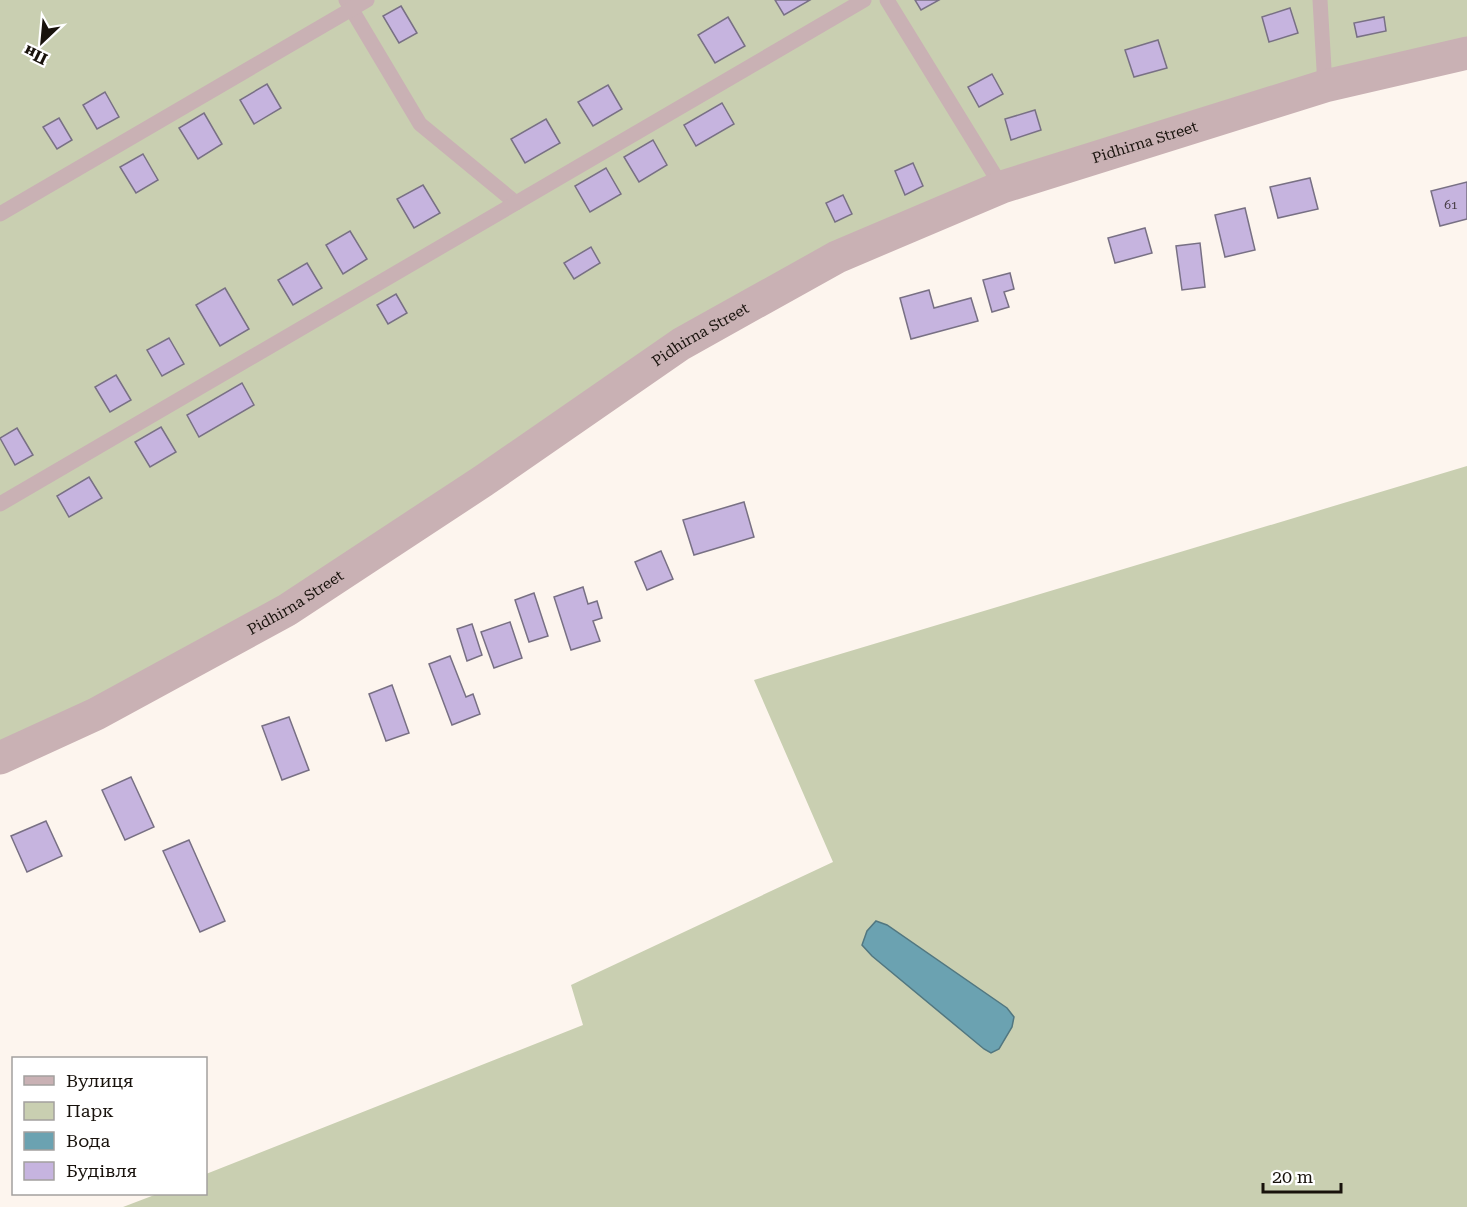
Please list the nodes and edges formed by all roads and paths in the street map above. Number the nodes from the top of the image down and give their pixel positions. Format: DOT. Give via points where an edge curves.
graph roads {
  1 [pos="367,0"];
  2 [pos="864,0"];
  3 [pos="887,0"];
  4 [pos="1320,0"];
  5 [pos="349,5"];
  6 [pos="1467,53"];
  7 [pos="1325,86"];
  8 [pos="1002,187"];
  9 [pos="516,203"];
  10 [pos="0,214"];
  11 [pos="0,504"];
  12 [pos="0,758"];
  1 -- 5 [label="lane"];
  2 -- 9 [label="lane"];
  3 -- 8 [label="lane"];
  4 -- 7 [label="lane"];
  5 -- 9 [label="lane" via="420,124"];
  5 -- 10 [label="lane"];
  6 -- 7 [label="street, Pidhirna Street"];
  7 -- 8 [label="street, Pidhirna Street"];
  8 -- 12 [label="street, Pidhirna Street" via="837,257 681,344 287,610 96,714"];
  9 -- 11 [label="lane"];
}
